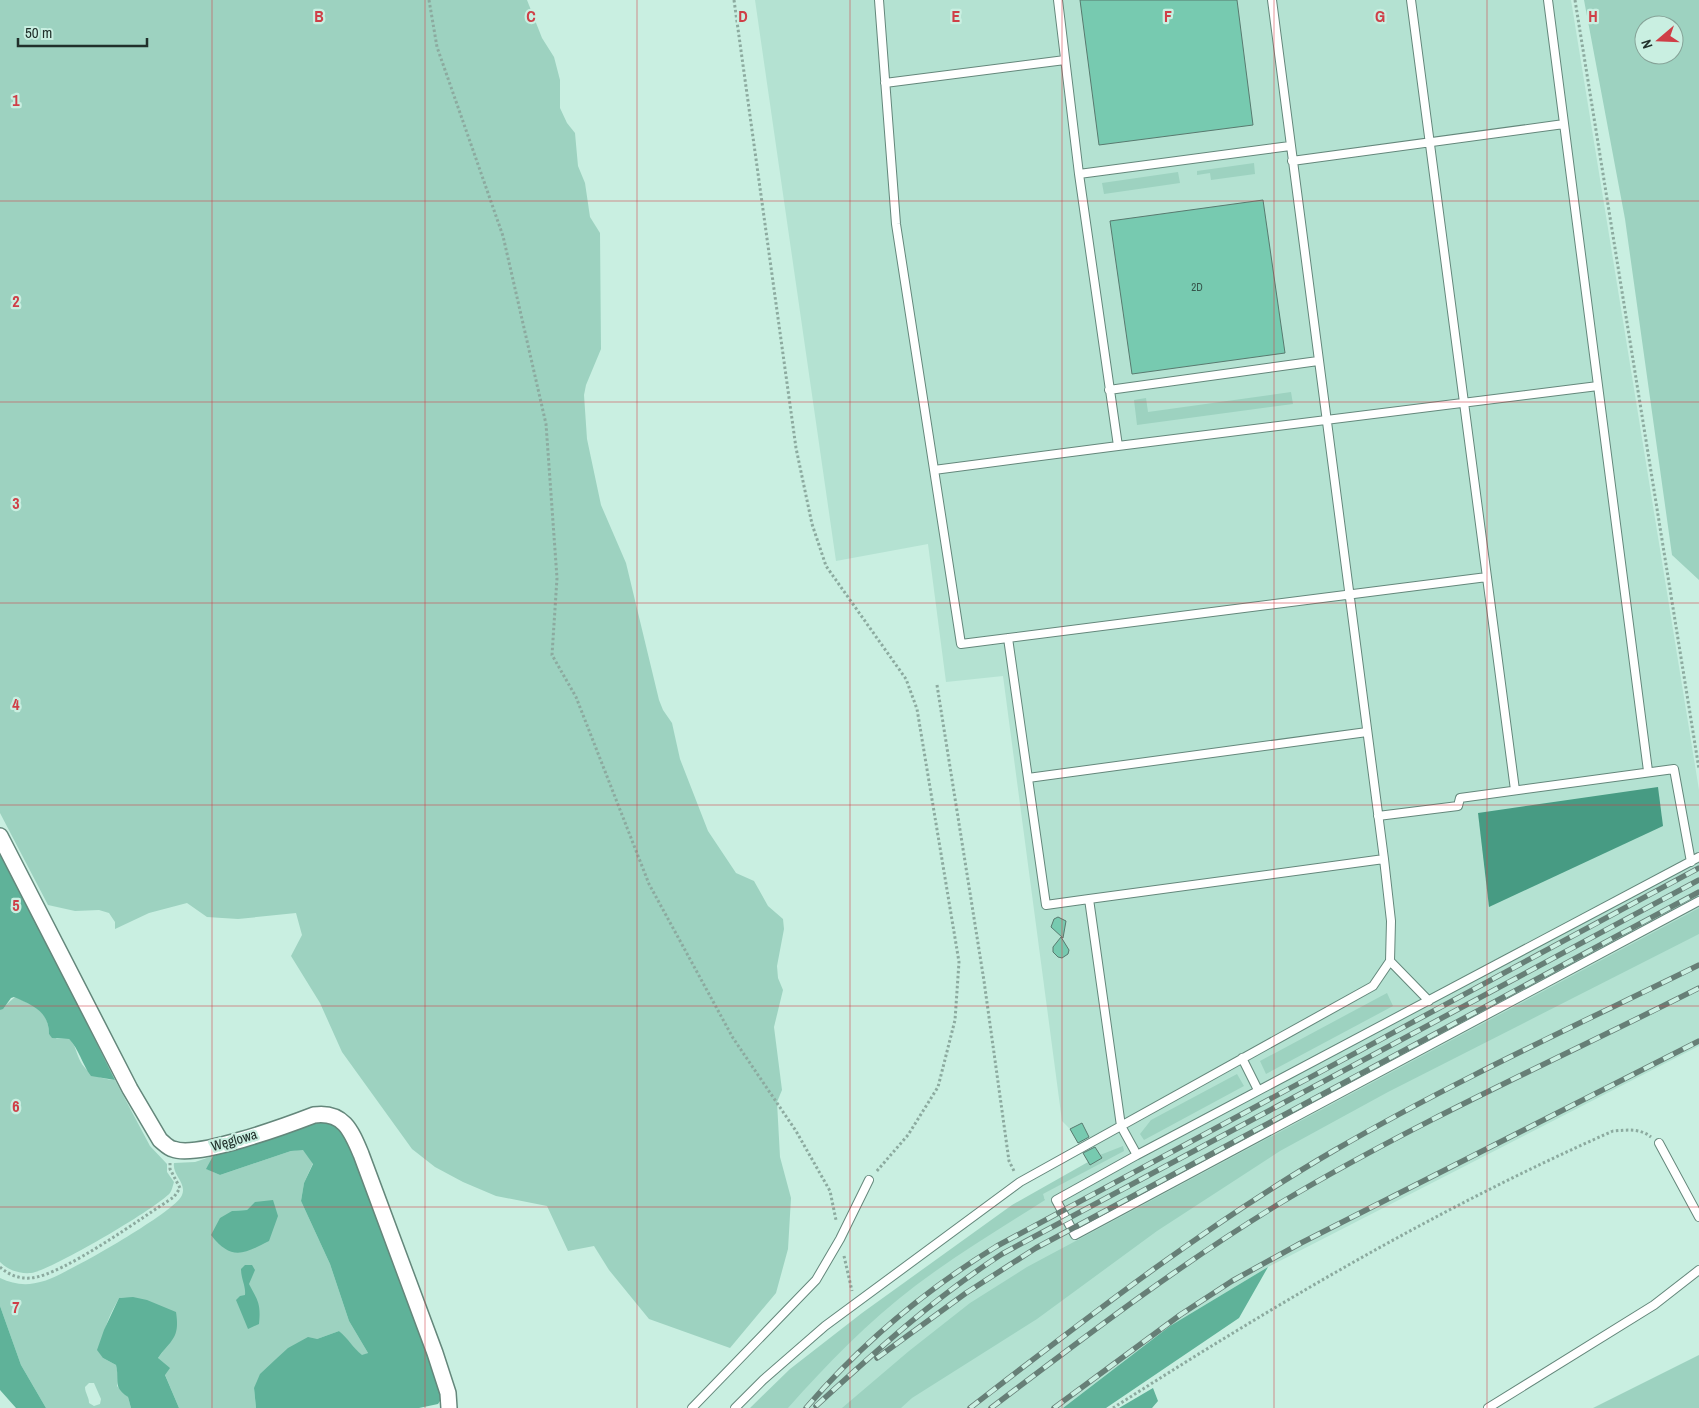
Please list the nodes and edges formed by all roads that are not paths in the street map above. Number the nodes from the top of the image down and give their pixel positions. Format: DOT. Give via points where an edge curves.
graph roads {
  1 [pos="879,0"];
  2 [pos="1058,0"];
  3 [pos="1272,0"];
  4 [pos="1411,0"];
  5 [pos="1548,0"];
  6 [pos="1065,60"];
  7 [pos="885,83"];
  8 [pos="1564,124"];
  9 [pos="1430,143"];
  10 [pos="1290,146"];
  11 [pos="1292,161"];
  12 [pos="1080,174"];
  13 [pos="1318,361"];
  14 [pos="1598,386"];
  15 [pos="1109,390"];
  16 [pos="1464,403"];
  17 [pos="1326,419"];
  18 [pos="1118,446"];
  19 [pos="934,470"];
  20 [pos="1486,578"];
  21 [pos="1349,595"];
  22 [pos="1008,638"];
  23 [pos="1367,732"];
  24 [pos="1648,771"];
  25 [pos="1028,778"];
  26 [pos="1514,790"];
  27 [pos="1378,816"];
  28 [pos="0,836"];
  29 [pos="1699,857"];
  30 [pos="1384,859"];
  31 [pos="1691,862"];
  32 [pos="1089,899"];
  33 [pos="1699,901"];
  34 [pos="1390,961"];
  35 [pos="1429,1001"];
  36 [pos="1242,1058"];
  37 [pos="1258,1090"];
  38 [pos="1121,1126"];
  39 [pos="1659,1143"];
  40 [pos="1137,1155"];
  41 [pos="869,1180"];
  42 [pos="1699,1217"];
  43 [pos="1699,1270"];
  44 [pos="449,1408"];
  45 [pos="692,1408"];
  46 [pos="735,1408"];
  47 [pos="1488,1408"];
  1 -- 7 [label="lane"];
  2 -- 6 [label="lane"];
  3 -- 10 [label="lane"];
  4 -- 9 [label="lane"];
  5 -- 8 [label="lane"];
  6 -- 7 [label="lane"];
  6 -- 12 [label="lane"];
  7 -- 19 [label="lane" via="896,224"];
  8 -- 9 [label="lane"];
  8 -- 14 [label="lane"];
  9 -- 11 [label="lane"];
  9 -- 16 [label="lane"];
  10 -- 11 [label="lane"];
  10 -- 12 [label="lane"];
  11 -- 13 [label="lane"];
  12 -- 15 [label="lane"];
  13 -- 15 [label="lane"];
  13 -- 17 [label="lane"];
  14 -- 16 [label="lane"];
  14 -- 24 [label="lane"];
  15 -- 18 [label="lane"];
  16 -- 17 [label="lane"];
  16 -- 20 [label="lane"];
  17 -- 18 [label="lane"];
  17 -- 21 [label="lane"];
  18 -- 19 [label="lane"];
  19 -- 22 [label="lane" via="961,644"];
  20 -- 21 [label="lane"];
  20 -- 26 [label="lane"];
  21 -- 22 [label="lane"];
  21 -- 23 [label="lane"];
  22 -- 25 [label="lane"];
  23 -- 25 [label="lane"];
  23 -- 27 [label="lane"];
  24 -- 26 [label="lane"];
  24 -- 31 [label="lane" via="1674,769"];
  25 -- 32 [label="lane" via="1046,905"];
  26 -- 27 [label="lane" via="1460,798 1458,806"];
  27 -- 30 [label="lane"];
  28 -- 44 [label="street, Węglowa" via="130,1089 160,1140 173,1150 194,1151 314,1115 328,1114 337,1117 354,1137 435,1353 448,1393"];
  29 -- 31 [label="lane"];
  30 -- 32 [label="lane"];
  30 -- 34 [label="lane" via="1391,921"];
  31 -- 35 [label="lane"];
  32 -- 38 [label="lane"];
  33 -- 40 [label="lane" via="1075,1235 1056,1200"];
  34 -- 35 [label="lane"];
  34 -- 36 [label="lane" via="1373,986"];
  35 -- 37 [label="lane"];
  36 -- 37 [label="lane"];
  36 -- 38 [label="lane"];
  37 -- 40 [label="lane"];
  38 -- 40 [label="lane"];
  38 -- 46 [label="lane" via="1020,1182 854,1304 770,1374"];
  39 -- 42 [label="lane"];
  41 -- 45 [label="lane" via="816,1280"];
  43 -- 47 [label="lane" via="1654,1305"];
}
